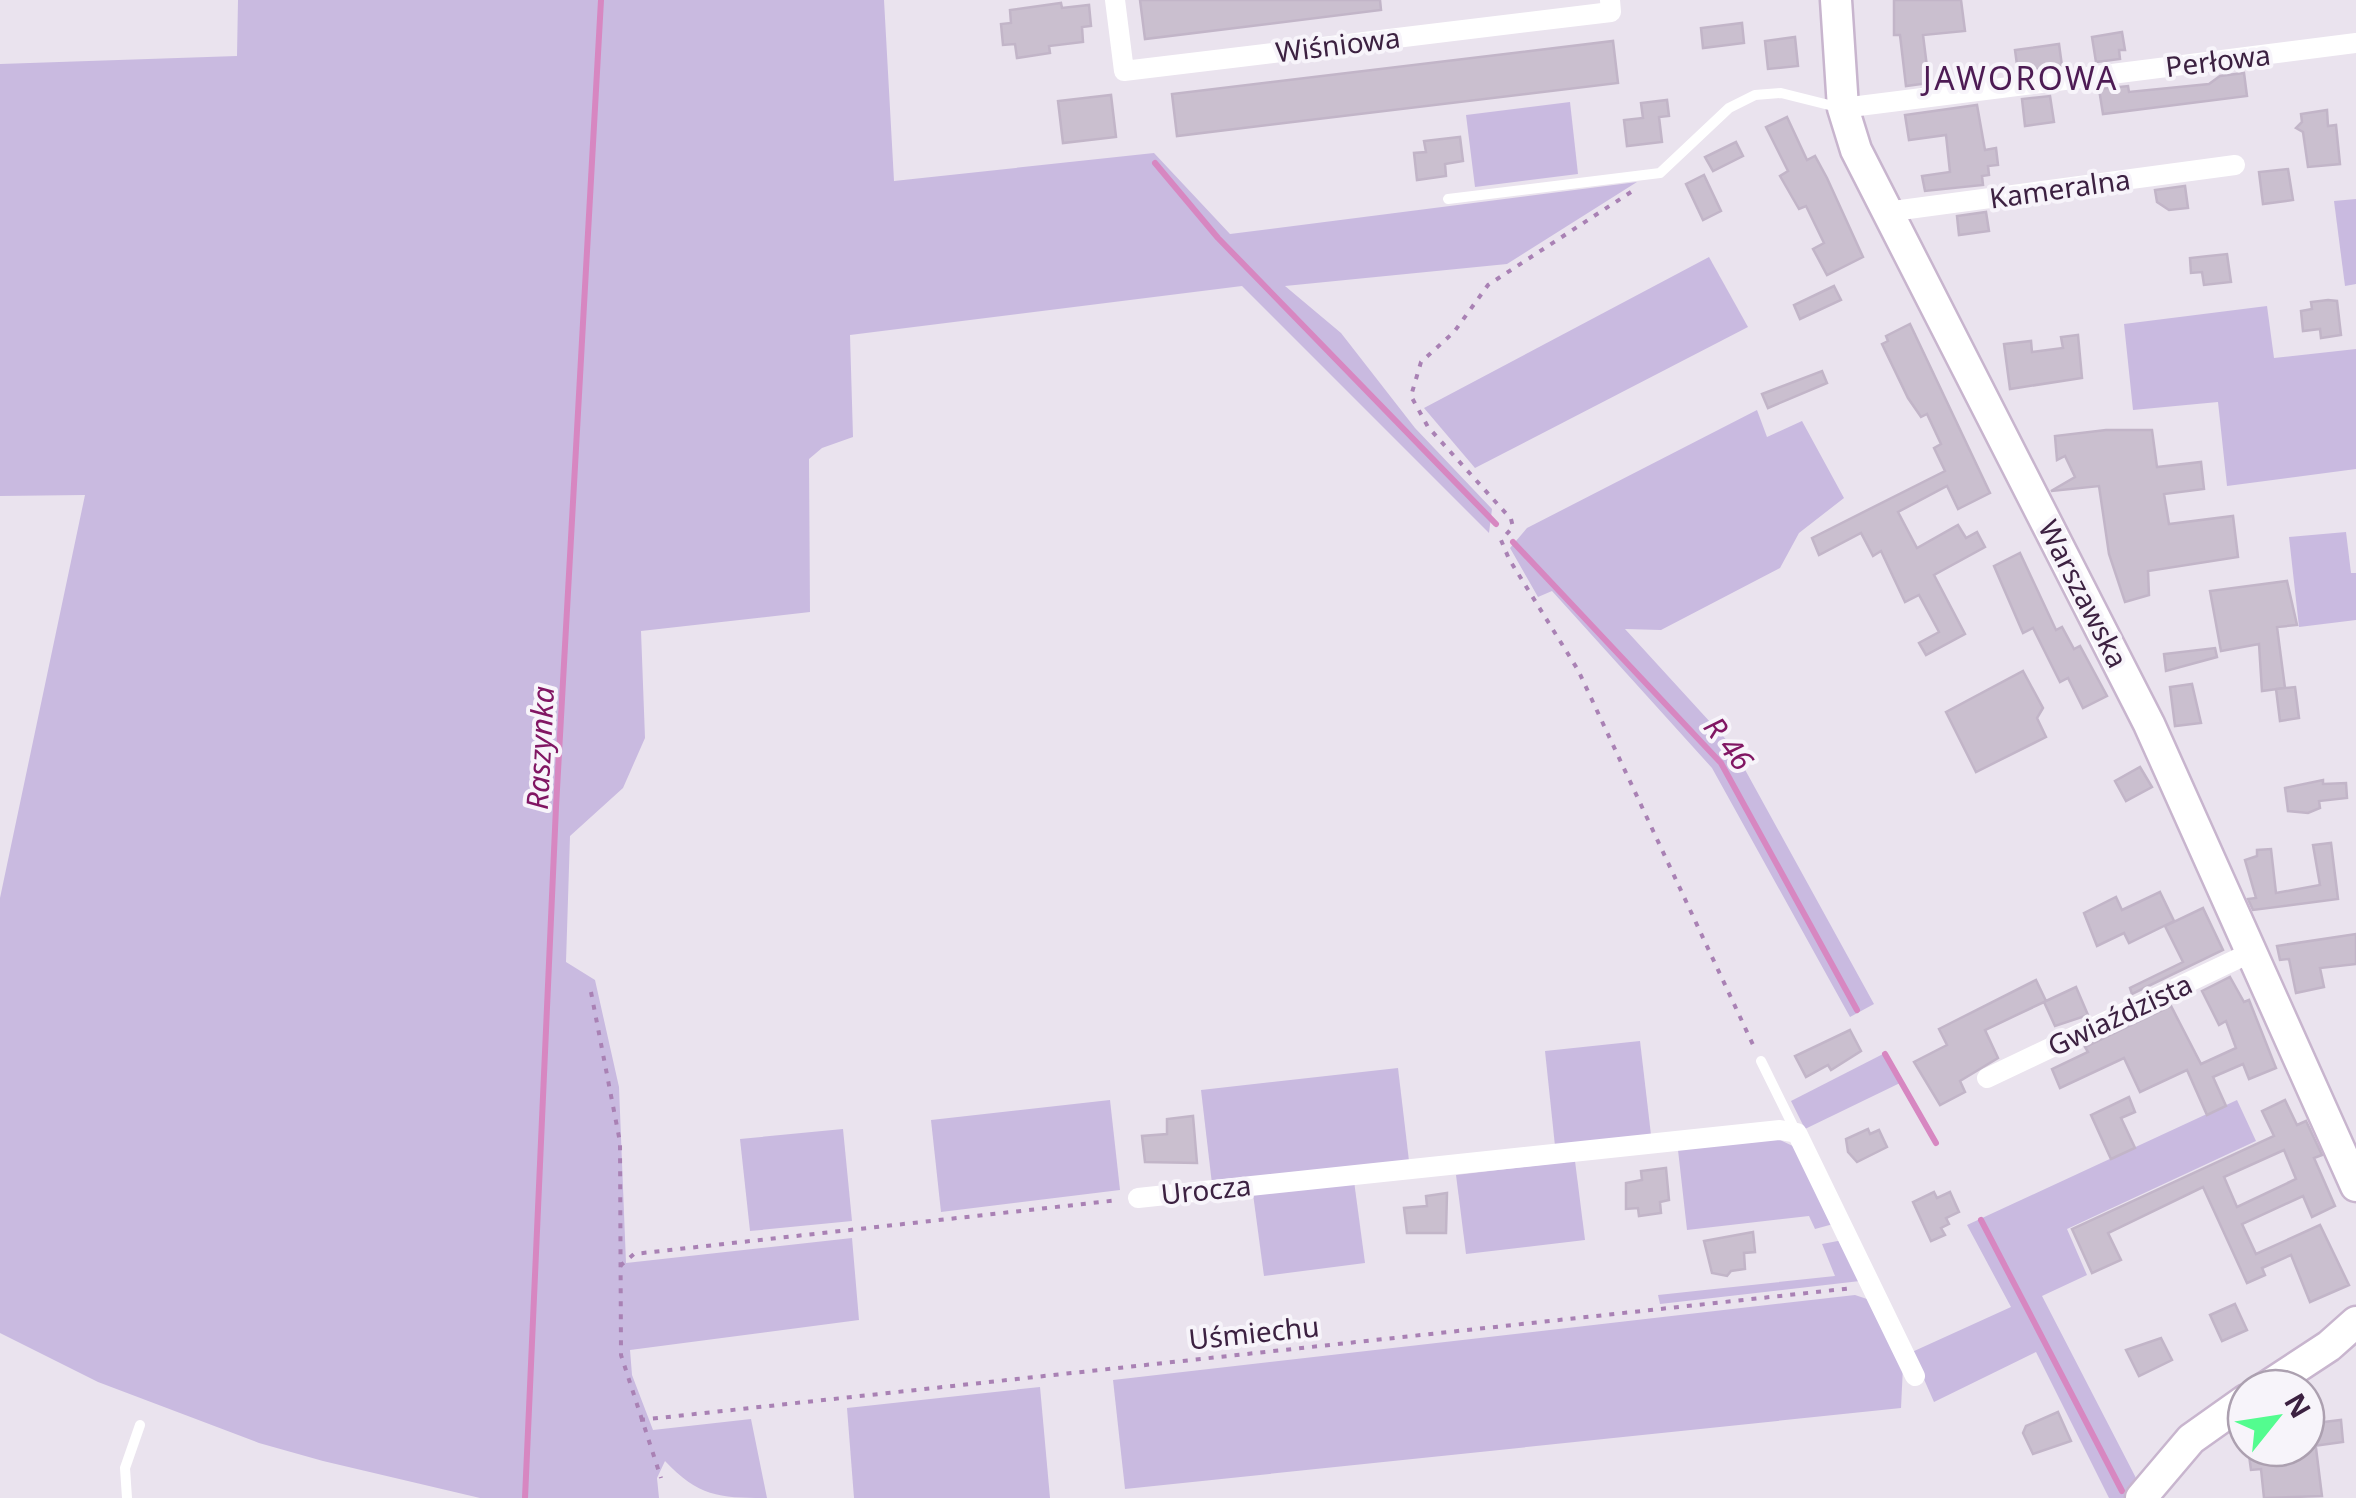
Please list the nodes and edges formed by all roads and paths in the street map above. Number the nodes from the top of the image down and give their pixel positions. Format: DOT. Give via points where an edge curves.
graph roads {
  1 [pos="1115,0"];
  2 [pos="1610,0"];
  3 [pos="1836,0"];
  4 [pos="2356,43"];
  5 [pos="1843,108"];
  6 [pos="2235,165"];
  7 [pos="1660,172"];
  8 [pos="1448,198"];
  9 [pos="1886,212"];
  10 [pos="2254,951"];
  11 [pos="591,992"];
  12 [pos="1760,1061"];
  13 [pos="1987,1078"];
  14 [pos="1797,1134"];
  15 [pos="2356,1186"];
  16 [pos="1138,1198"];
  17 [pos="620,1266"];
  18 [pos="1873,1286"];
  19 [pos="2356,1322"];
  20 [pos="2295,1368"];
  21 [pos="1915,1376"];
  22 [pos="2226,1414"];
  23 [pos="640,1420"];
  24 [pos="140,1425"];
  25 [pos="661,1478"];
  26 [pos="127,1498"];
  27 [pos="2141,1498"];
  1 -- 2 [label="street, Wiśniowa" via="1124,71 1611,12"];
  3 -- 5 [label="street, Warszawska"];
  4 -- 5 [label="street, Perłowa"];
  5 -- 7 [label="lane" via="1755,95 1728,108"];
  5 -- 9 [label="street, Warszawska"];
  6 -- 9 [label="street, Kameralna"];
  7 -- 8 [label="lane"];
  7 -- 12 [label="path" via="1488,286 1421,362 1410,396 1428,427 1511,519 1513,528 1501,540 1509,559 1578,670"];
  9 -- 10 [label="street, Warszawska" via="2150,724"];
  10 -- 13 [label="street, Gwiaździsta"];
  10 -- 15 [label="street, Warszawska"];
  11 -- 17 [label="path" via="620,1142"];
  12 -- 14 [label="lane"];
  14 -- 16 [label="street, Urocza" via="1705,1134"];
  14 -- 18 [label="street"];
  16 -- 17 [label="path, Urocza" via="634,1254"];
  17 -- 23 [label="path" via="620,1355"];
  18 -- 21 [label="street"];
  18 -- 23 [label="path, Uśmiechu"];
  19 -- 20 [label="street"];
  22 -- 27 [label="street" via="2192,1439"];
  23 -- 25 [label="path"];
  24 -- 26 [label="lane" via="125,1468"];
}
